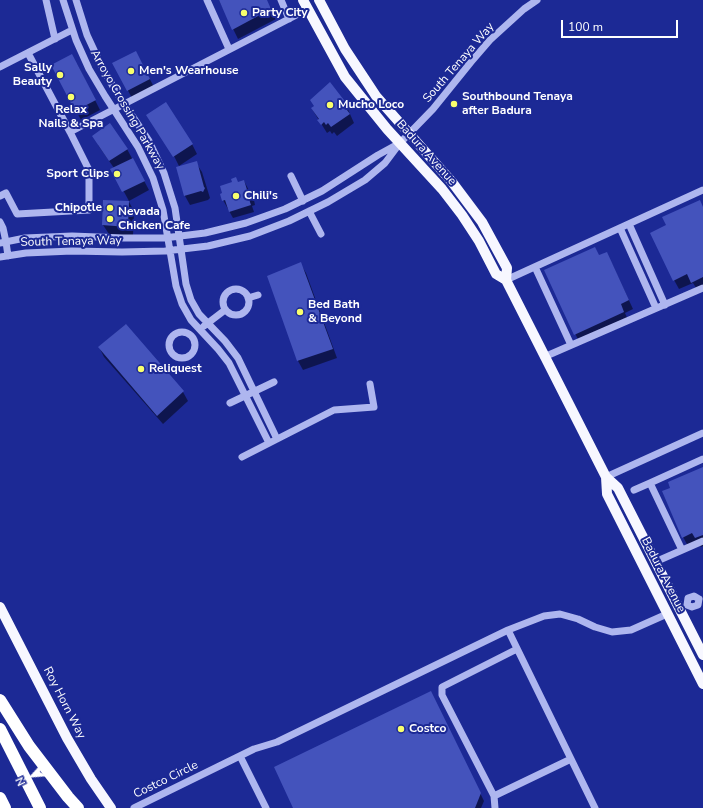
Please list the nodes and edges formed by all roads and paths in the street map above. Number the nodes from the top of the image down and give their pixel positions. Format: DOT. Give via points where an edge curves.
graph roads {
  1 [pos="46,0"];
  2 [pos="63,0"];
  3 [pos="76,0"];
  4 [pos="207,0"];
  5 [pos="281,0"];
  6 [pos="319,0"];
  7 [pos="537,0"];
  8 [pos="305,4"];
  9 [pos="289,19"];
  10 [pos="72,30"];
  11 [pos="55,39"];
  12 [pos="229,49"];
  13 [pos="28,53"];
  14 [pos="0,67"];
  15 [pos="124,104"];
  16 [pos="113,109"];
  17 [pos="70,132"];
  18 [pos="409,134"];
  19 [pos="400,143"];
  20 [pos="291,176"];
  21 [pos="703,190"];
  22 [pos="0,196"];
  23 [pos="303,201"];
  24 [pos="309,211"];
  25 [pos="0,222"];
  26 [pos="628,224"];
  27 [pos="620,228"];
  28 [pos="321,234"];
  29 [pos="180,236"];
  30 [pos="168,237"];
  31 [pos="3,242"];
  32 [pos="182,249"];
  33 [pos="170,251"];
  34 [pos="8,256"];
  35 [pos="0,257"];
  36 [pos="535,267"];
  37 [pos="506,280"];
  38 [pos="703,288"];
  39 [pos="258,295"];
  40 [pos="248,298"];
  41 [pos="665,305"];
  42 [pos="656,308"];
  43 [pos="225,310"];
  44 [pos="208,324"];
  45 [pos="199,330"];
  46 [pos="192,337"];
  47 [pos="571,345"];
  48 [pos="544,357"];
  49 [pos="274,382"];
  50 [pos="370,384"];
  51 [pos="254,391"];
  52 [pos="245,395"];
  53 [pos="230,403"];
  54 [pos="703,433"];
  55 [pos="277,439"];
  56 [pos="269,443"];
  57 [pos="242,457"];
  58 [pos="703,459"];
  59 [pos="606,477"];
  60 [pos="650,482"];
  61 [pos="634,490"];
  62 [pos="703,541"];
  63 [pos="682,550"];
  64 [pos="655,562"];
  65 [pos="701,598"];
  66 [pos="0,606"];
  67 [pos="683,606"];
  68 [pos="667,614"];
  69 [pos="508,630"];
  70 [pos="517,649"];
  71 [pos="703,656"];
  72 [pos="703,684"];
  73 [pos="0,700"];
  74 [pos="0,729"];
  75 [pos="240,756"];
  76 [pos="571,759"];
  77 [pos="494,796"];
  78 [pos="0,798"];
  79 [pos="5,808"];
  80 [pos="40,808"];
  81 [pos="78,808"];
  82 [pos="111,808"];
  83 [pos="134,808"];
  84 [pos="266,808"];
  85 [pos="495,808"];
  86 [pos="595,808"];
  1 -- 11 [label="street"];
  2 -- 10 [label="street, Arroyo Crossing Parkway"];
  3 -- 15 [label="street, Arroyo Crossing Parkway" via="87,35"];
  4 -- 12 [label="street"];
  5 -- 9 [label="street"];
  6 -- 18 [label="main road, Badura Avenue" via="362,76"];
  7 -- 18 [label="street, South Tenaya Way" via="490,40 434,109"];
  8 -- 9 [label="street"];
  8 -- 19 [label="main road, Badura Avenue" via="345,77"];
  9 -- 12 [label="street"];
  10 -- 11 [label="street"];
  10 -- 16 [label="street, Arroyo Crossing Parkway" via="89,69"];
  11 -- 13 [label="street"];
  12 -- 15 [label="street"];
  13 -- 14 [label="street"];
  13 -- 17 [label="street"];
  15 -- 16 [label="street"];
  15 -- 29 [label="street, Arroyo Crossing Parkway" via="148,141 164,173 171,190"];
  16 -- 17 [label="street"];
  16 -- 30 [label="street, Arroyo Crossing Parkway" via="138,147 153,178"];
  17 -- 22 [label="street" via="89,170 89,210 18,214 6,193"];
  18 -- 19 [label="street, South Tenaya Way"];
  18 -- 37 [label="main road, Badura Avenue" via="452,182 482,222 507,268"];
  19 -- 23 [label="street, South Tenaya Way"];
  19 -- 24 [label="street, South Tenaya Way" via="385,163 365,180"];
  19 -- 37 [label="main road, Badura Avenue" via="442,189 479,241 496,274"];
  20 -- 23 [label="street"];
  21 -- 26 [label="street"];
  23 -- 29 [label="street, South Tenaya Way" via="246,223"];
  24 -- 28 [label="street"];
  24 -- 32 [label="street, South Tenaya Way" via="250,236"];
  25 -- 31 [label="street" via="3,228"];
  26 -- 27 [label="street"];
  26 -- 41 [label="street"];
  27 -- 36 [label="street"];
  27 -- 42 [label="street"];
  29 -- 30 [label="street, South Tenaya Way"];
  29 -- 32 [label="street, Arroyo Crossing Parkway"];
  30 -- 31 [label="street, South Tenaya Way" via="72,236 25,238"];
  30 -- 33 [label="street, Arroyo Crossing Parkway"];
  31 -- 34 [label="street"];
  32 -- 33 [label="street, South Tenaya Way"];
  32 -- 44 [label="street, Arroyo Crossing Parkway" via="188,292 195,307"];
  33 -- 34 [label="street, South Tenaya Way" via="72,251"];
  33 -- 45 [label="street, Arroyo Crossing Parkway" via="178,295"];
  34 -- 35 [label="street, South Tenaya Way"];
  36 -- 37 [label="street"];
  36 -- 47 [label="street"];
  37 -- 48 [label="main road, Badura Avenue"];
  38 -- 41 [label="street"];
  39 -- 40 [label="street"];
  40 -- 43 [label="street" via="248,306 243,313 236,316"];
  40 -- 43 [label="street" via="242,291 230,291 224,297"];
  41 -- 42 [label="street"];
  42 -- 47 [label="street"];
  43 -- 44 [label="street"];
  44 -- 45 [label="street"];
  44 -- 51 [label="street, Arroyo Crossing Parkway" via="238,358"];
  45 -- 46 [label="street"];
  45 -- 52 [label="street, Arroyo Crossing Parkway" via="224,356"];
  47 -- 48 [label="street"];
  48 -- 59 [label="main road, Badura Avenue"];
  49 -- 51 [label="street"];
  50 -- 55 [label="street" via="374,406 334,410"];
  51 -- 52 [label="street"];
  51 -- 55 [label="street, Arroyo Crossing Parkway"];
  52 -- 53 [label="street"];
  52 -- 56 [label="street, Arroyo Crossing Parkway"];
  54 -- 59 [label="street"];
  55 -- 56 [label="street"];
  56 -- 57 [label="street"];
  58 -- 60 [label="street"];
  59 -- 64 [label="main road, Badura Avenue" via="618,488"];
  59 -- 68 [label="main road, Badura Avenue" via="607,494"];
  60 -- 61 [label="street"];
  60 -- 63 [label="street"];
  62 -- 63 [label="street"];
  63 -- 64 [label="street"];
  64 -- 67 [label="main road, Badura Avenue"];
  65 -- 67 [label="street" via="698,605"];
  66 -- 82 [label="main road, Roy Horn Way" via="67,738 90,779"];
  67 -- 68 [label="main road"];
  67 -- 71 [label="main road, Badura Avenue"];
  68 -- 69 [label="street, Costco Circle" via="625,631 612,632 560,614 544,616"];
  68 -- 72 [label="main road, Badura Avenue"];
  69 -- 70 [label="street"];
  69 -- 75 [label="street, Costco Circle" via="278,742"];
  70 -- 76 [label="street"];
  70 -- 77 [label="street" via="442,687 442,695"];
  73 -- 81 [label="highway" via="29,746"];
  74 -- 80 [label="highway"];
  75 -- 83 [label="street, Costco Circle"];
  75 -- 84 [label="street"];
  76 -- 77 [label="street"];
  76 -- 86 [label="street"];
  77 -- 85 [label="street"];
  78 -- 79 [label="highway"];
}
